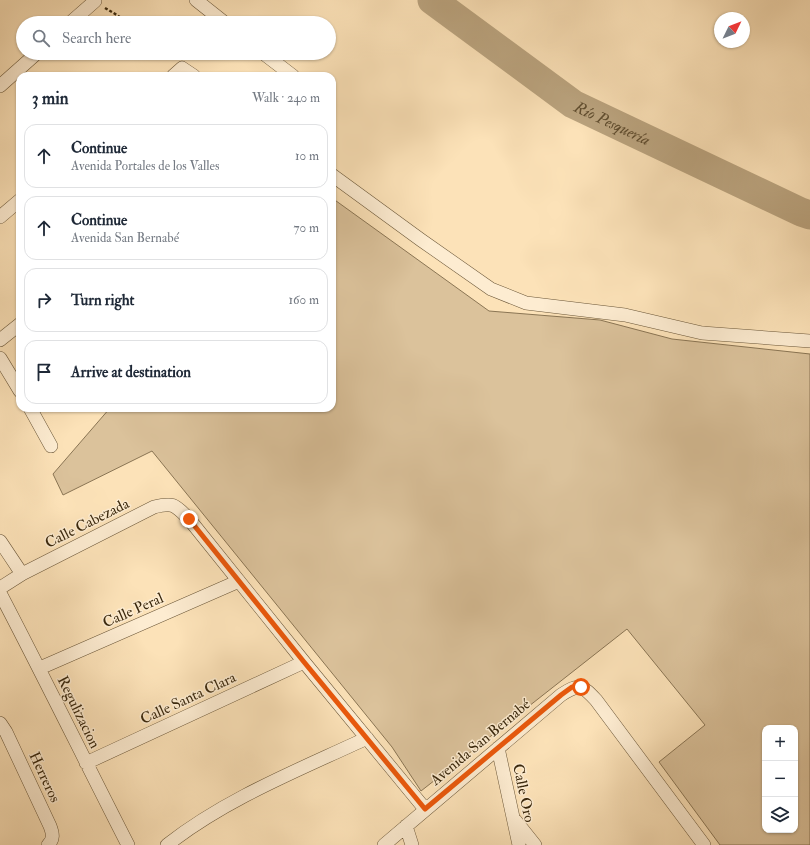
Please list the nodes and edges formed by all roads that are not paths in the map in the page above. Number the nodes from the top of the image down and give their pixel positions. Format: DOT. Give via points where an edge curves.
graph roads {
  1 [pos="196,0"];
  2 [pos="95,1"];
  3 [pos="78,16"];
  4 [pos="216,16"];
  5 [pos="29,60"];
  6 [pos="272,60"];
  7 [pos="288,72"];
  8 [pos="0,86"];
  9 [pos="336,178"];
  10 [pos="16,203"];
  11 [pos="0,217"];
  12 [pos="16,327"];
  13 [pos="0,340"];
  14 [pos="810,341"];
  15 [pos="0,358"];
  16 [pos="16,384"];
  17 [pos="32,412"];
  18 [pos="51,446"];
  19 [pos="0,541"];
  20 [pos="22,574"];
  21 [pos="239,581"];
  22 [pos="0,588"];
  23 [pos="0,594"];
  24 [pos="304,662"];
  25 [pos="40,668"];
  26 [pos="0,723"];
  27 [pos="367,738"];
  28 [pos="498,748"];
  29 [pos="86,763"];
  30 [pos="425,809"];
  31 [pos="512,816"];
  32 [pos="406,826"];
  33 [pos="48,845"];
  34 [pos="128,845"];
  35 [pos="167,845"];
  36 [pos="384,845"];
  37 [pos="412,845"];
  38 [pos="519,845"];
  39 [pos="535,845"];
  40 [pos="704,845"];
  1 -- 4 [label="street"];
  2 -- 3 [label="street"];
  5 -- 8 [label="street"];
  6 -- 7 [label="street"];
  9 -- 14 [label="street" via="491,289 526,303 625,315 702,333"];
  10 -- 11 [label="street"];
  12 -- 13 [label="street"];
  15 -- 16 [label="street"];
  17 -- 18 [label="street"];
  19 -- 20 [label="street"];
  20 -- 21 [label="street, Calle Cabezada" via="154,507 168,504 189,519"];
  20 -- 22 [label="street, Calle Cabezada"];
  21 -- 24 [label="street, Calle Cabezada"];
  21 -- 25 [label="street, Calle Peral"];
  23 -- 25 [label="street, Regulizacion"];
  24 -- 27 [label="street, Calle Cabezada"];
  24 -- 29 [label="street, Calle Santa Clara"];
  25 -- 29 [label="street, Regulizacion"];
  26 -- 33 [label="street, Herreros" via="50,826 53,835"];
  27 -- 30 [label="street, Calle Cabezada"];
  27 -- 35 [label="street" via="241,797 209,815"];
  28 -- 30 [label="street, Avenida San Bernabé"];
  28 -- 31 [label="street, Calle Oro"];
  28 -- 40 [label="street, Avenida San Bernabé" via="561,695 572,687 581,687 593,696"];
  29 -- 34 [label="street, Regulizacion"];
  30 -- 32 [label="street, Avenida San Bernabé"];
  31 -- 38 [label="street, Calle Oro"];
  31 -- 39 [label="street"];
  32 -- 36 [label="street, Avenida San Bernabé"];
  32 -- 37 [label="street"];
}
